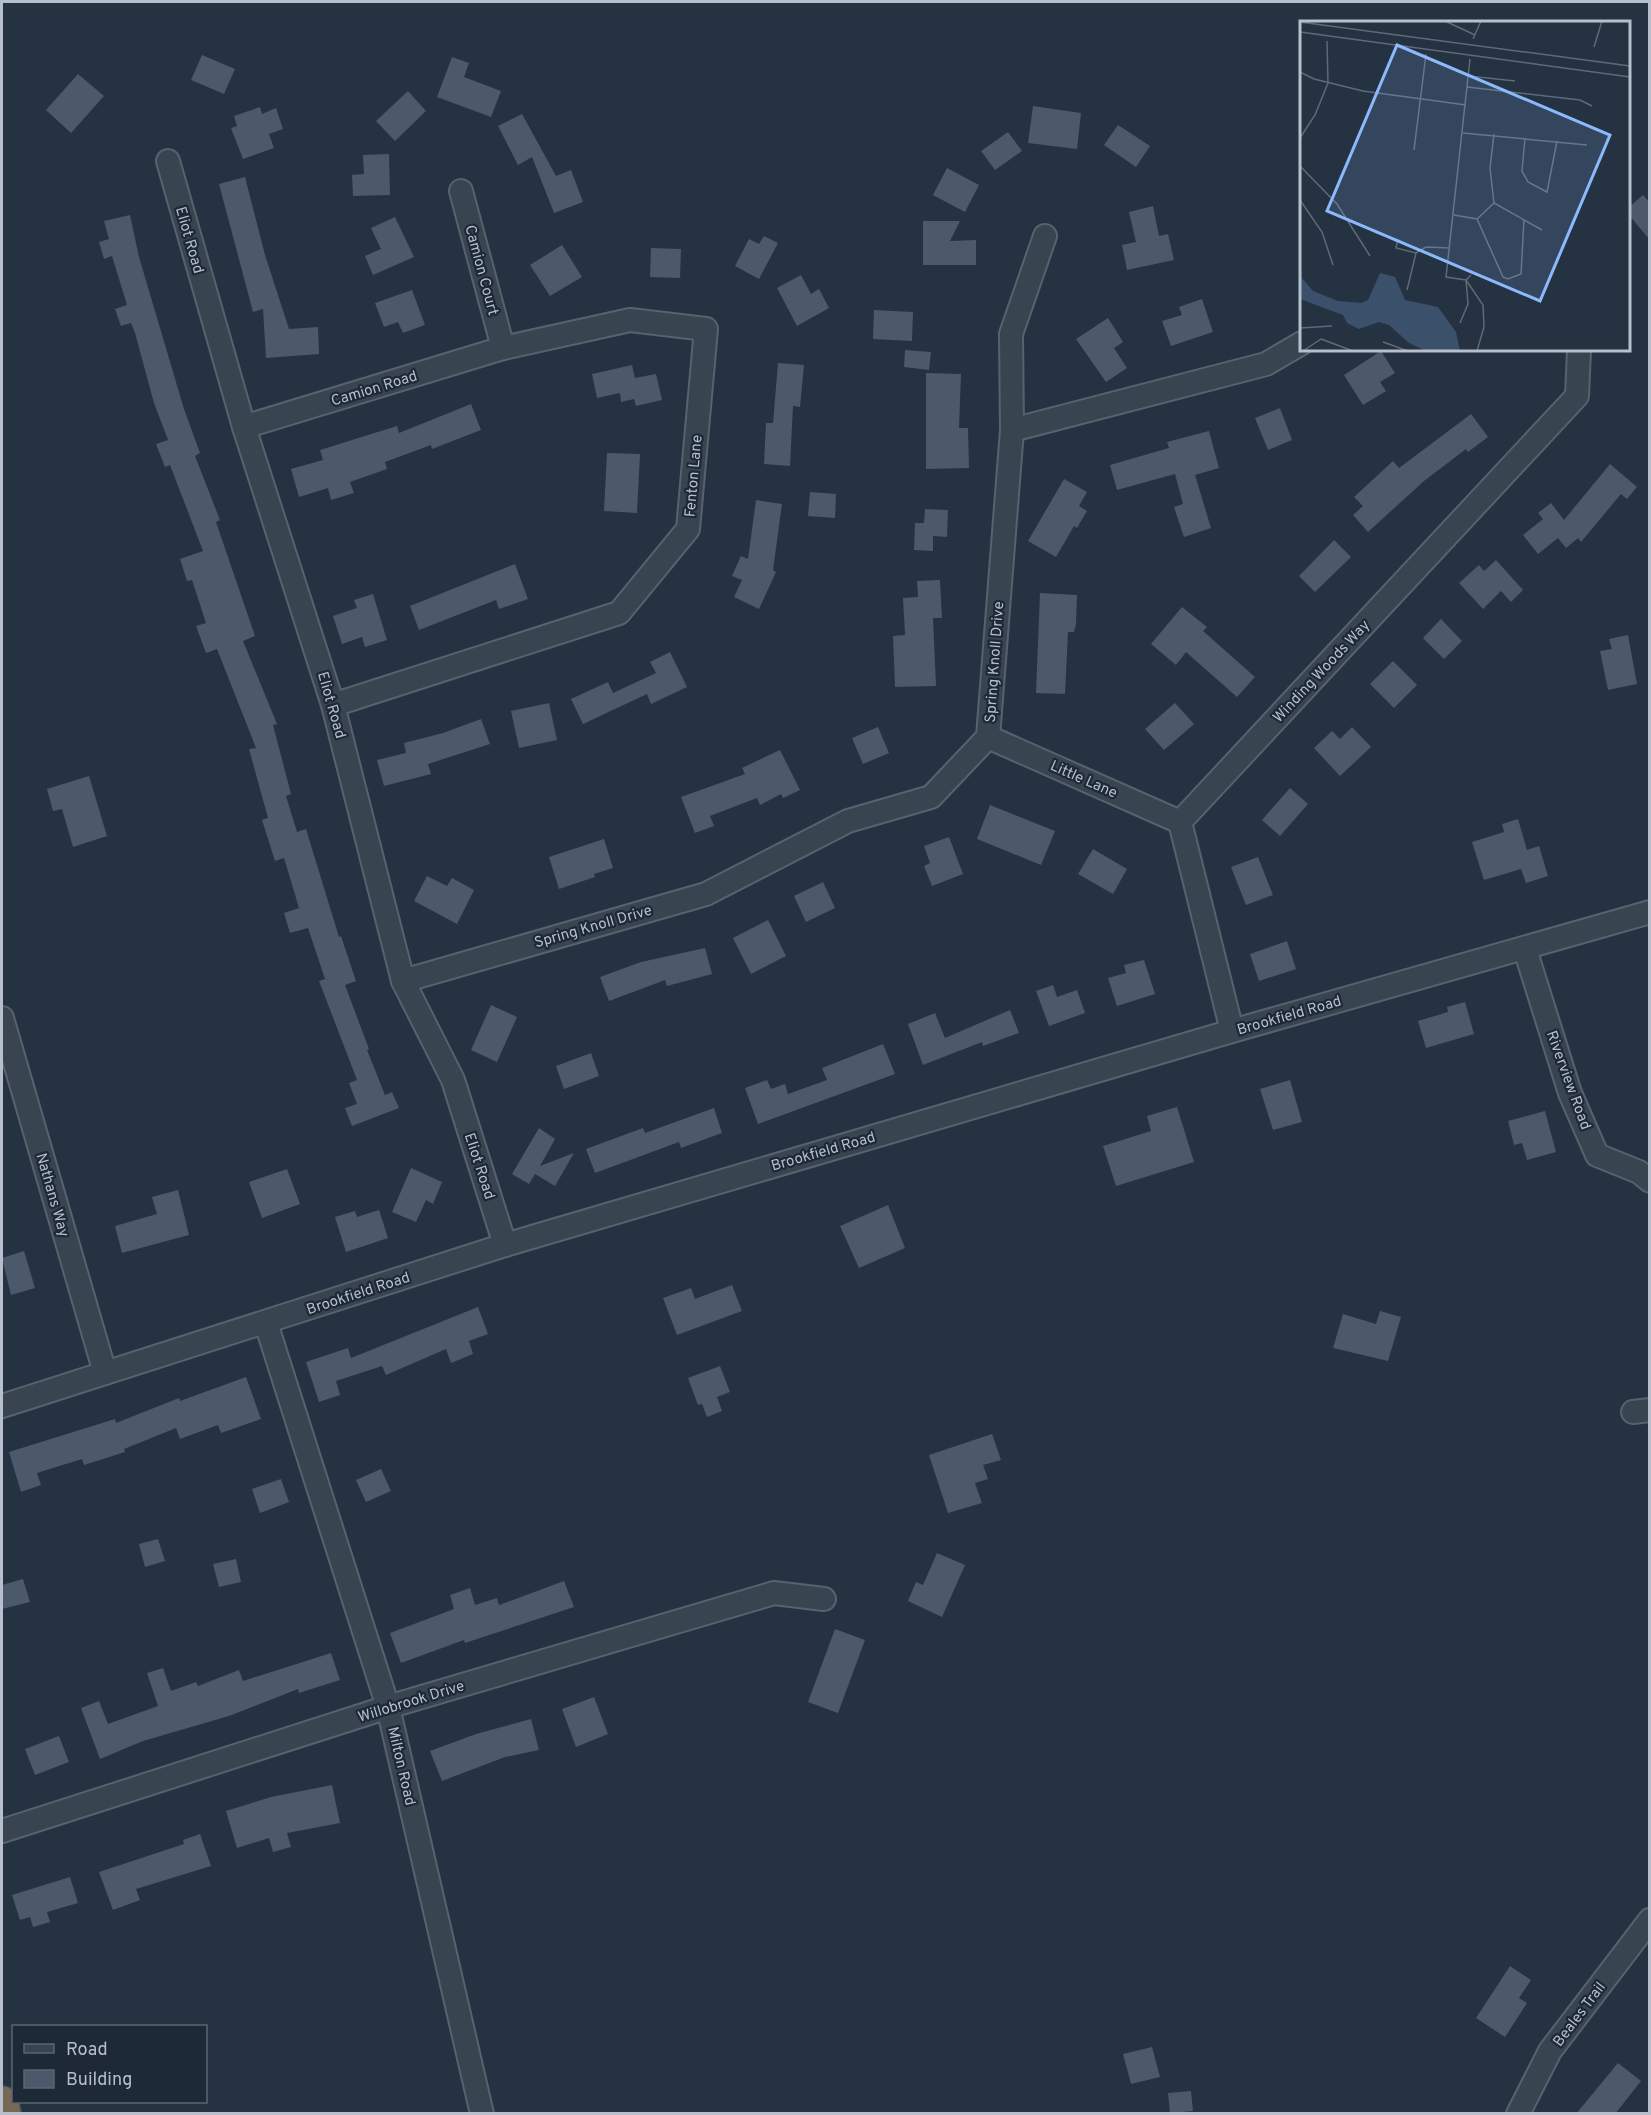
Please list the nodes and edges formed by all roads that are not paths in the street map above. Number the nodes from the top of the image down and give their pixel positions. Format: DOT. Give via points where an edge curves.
graph roads {
  1 [pos="168,161"];
  2 [pos="461,191"];
  3 [pos="1045,236"];
  4 [pos="1300,344"];
  5 [pos="503,348"];
  6 [pos="1580,351"];
  7 [pos="244,427"];
  8 [pos="1012,430"];
  9 [pos="333,705"];
  10 [pos="988,737"];
  11 [pos="1180,822"];
  12 [pos="1650,912"];
  13 [pos="1525,949"];
  14 [pos="403,981"];
  15 [pos="2,1018"];
  16 [pos="1232,1030"];
  17 [pos="1650,1181"];
  18 [pos="505,1245"];
  19 [pos="266,1323"];
  20 [pos="105,1373"];
  21 [pos="3,1398"];
  22 [pos="824,1599"];
  23 [pos="388,1707"];
  24 [pos="2,1831"];
  25 [pos="1650,1920"];
  26 [pos="2,2103"];
  27 [pos="4,2114"];
  28 [pos="482,2114"];
  29 [pos="1518,2114"];
  1 -- 7 [label="street, Eliot Road"];
  2 -- 5 [label="street, Camion Court"];
  3 -- 8 [label="street, Spring Knoll Drive" via="1011,334"];
  4 -- 8 [label="street" via="1266,364"];
  5 -- 7 [label="street, Camion Road"];
  5 -- 9 [label="street, Fenton Lane" via="630,320 706,328 688,529 619,613"];
  6 -- 11 [label="street, Winding Woods Way" via="1577,396"];
  7 -- 9 [label="street, Eliot Road"];
  8 -- 10 [label="street, Spring Knoll Drive"];
  9 -- 14 [label="street, Eliot Road"];
  10 -- 11 [label="street, Little Lane"];
  10 -- 14 [label="street, Spring Knoll Drive" via="931,797 848,821 706,894"];
  11 -- 16 [label="street"];
  12 -- 13 [label="street, Brookfield Road"];
  13 -- 16 [label="street, Brookfield Road"];
  13 -- 17 [label="street, Riverview Road" via="1570,1093 1597,1155 1639,1172"];
  14 -- 18 [label="street, Eliot Road" via="453,1080"];
  15 -- 20 [label="street, Nathans Way"];
  16 -- 18 [label="street, Brookfield Road"];
  18 -- 19 [label="street, Brookfield Road"];
  19 -- 20 [label="street, Brookfield Road"];
  19 -- 23 [label="street, Milton Road"];
  20 -- 21 [label="street, Brookfield Road"];
  22 -- 23 [label="street, Willobrook Drive" via="774,1593"];
  23 -- 24 [label="street, Willobrook Drive"];
  23 -- 28 [label="street, Milton Road"];
  25 -- 29 [label="street, Beales Trail" via="1550,2051"];
  26 -- 27 [label="highway"];
}
